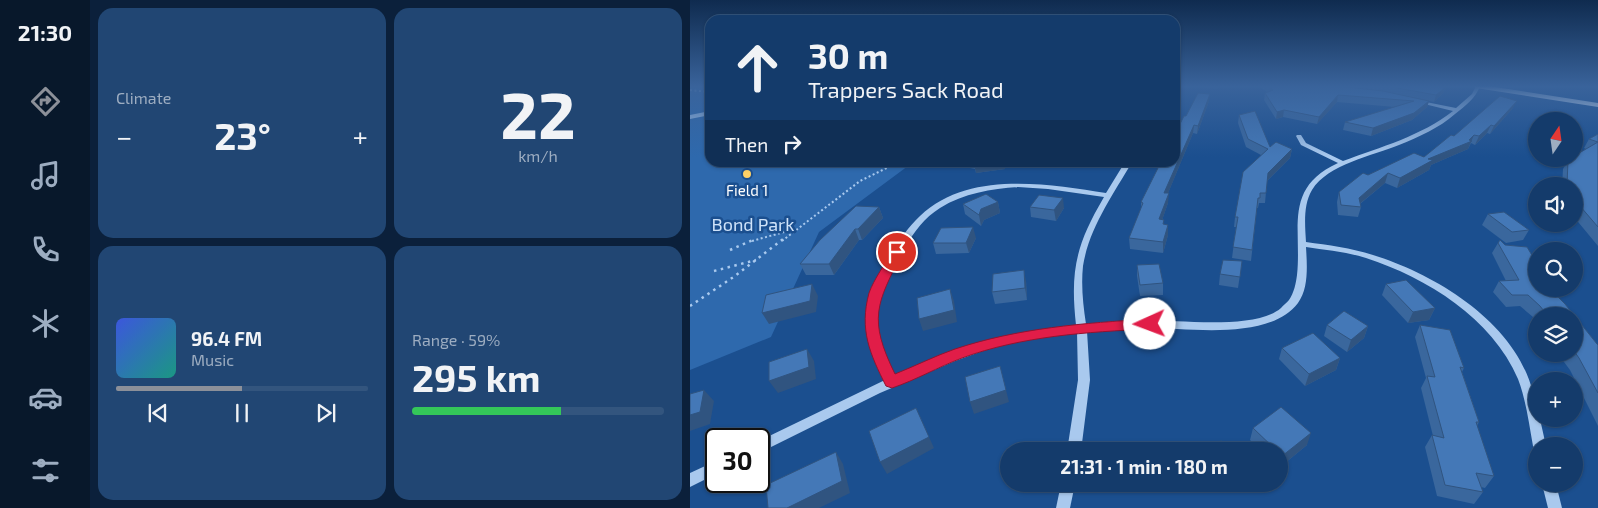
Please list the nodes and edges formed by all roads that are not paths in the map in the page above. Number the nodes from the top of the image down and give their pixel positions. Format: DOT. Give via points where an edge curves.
graph roads {
  1 [pos="1457,110"];
  2 [pos="705,113"];
  3 [pos="690,116"];
  4 [pos="1299,136"];
  5 [pos="1344,164"];
  6 [pos="1126,167"];
  7 [pos="1109,196"];
  8 [pos="1301,244"];
  9 [pos="1081,328"];
  10 [pos="892,382"];
  11 [pos="1538,437"];
  12 [pos="770,442"];
  13 [pos="1075,442"];
  14 [pos="705,472"];
  15 [pos="690,480"];
  16 [pos="1066,492"];
  17 [pos="1551,492"];
  18 [pos="1063,508"];
  19 [pos="1555,508"];
  1 -- 5 [label="street" via="1417,136"];
  2 -- 3 [label="street"];
  4 -- 5 [label="street" via="1303,144"];
  5 -- 8 [label="street" via="1324,174 1307,192 1301,208"];
  6 -- 7 [label="street"];
  7 -- 9 [label="street" via="1084,246 1079,267"];
  7 -- 10 [label="street" via="1038,186 989,187 959,196 924,216 880,280 873,304 872,335"];
  8 -- 9 [label="street" via="1301,289 1290,307 1269,319 1195,326 1150,324"];
  8 -- 11 [label="street" via="1368,256 1407,271 1456,299 1500,340 1524,380"];
  9 -- 10 [label="street" via="983,346"];
  9 -- 13 [label="street" via="1084,384"];
  10 -- 12 [label="street"];
  14 -- 15 [label="street"];
  16 -- 18 [label="street"];
  17 -- 19 [label="street"];
}
